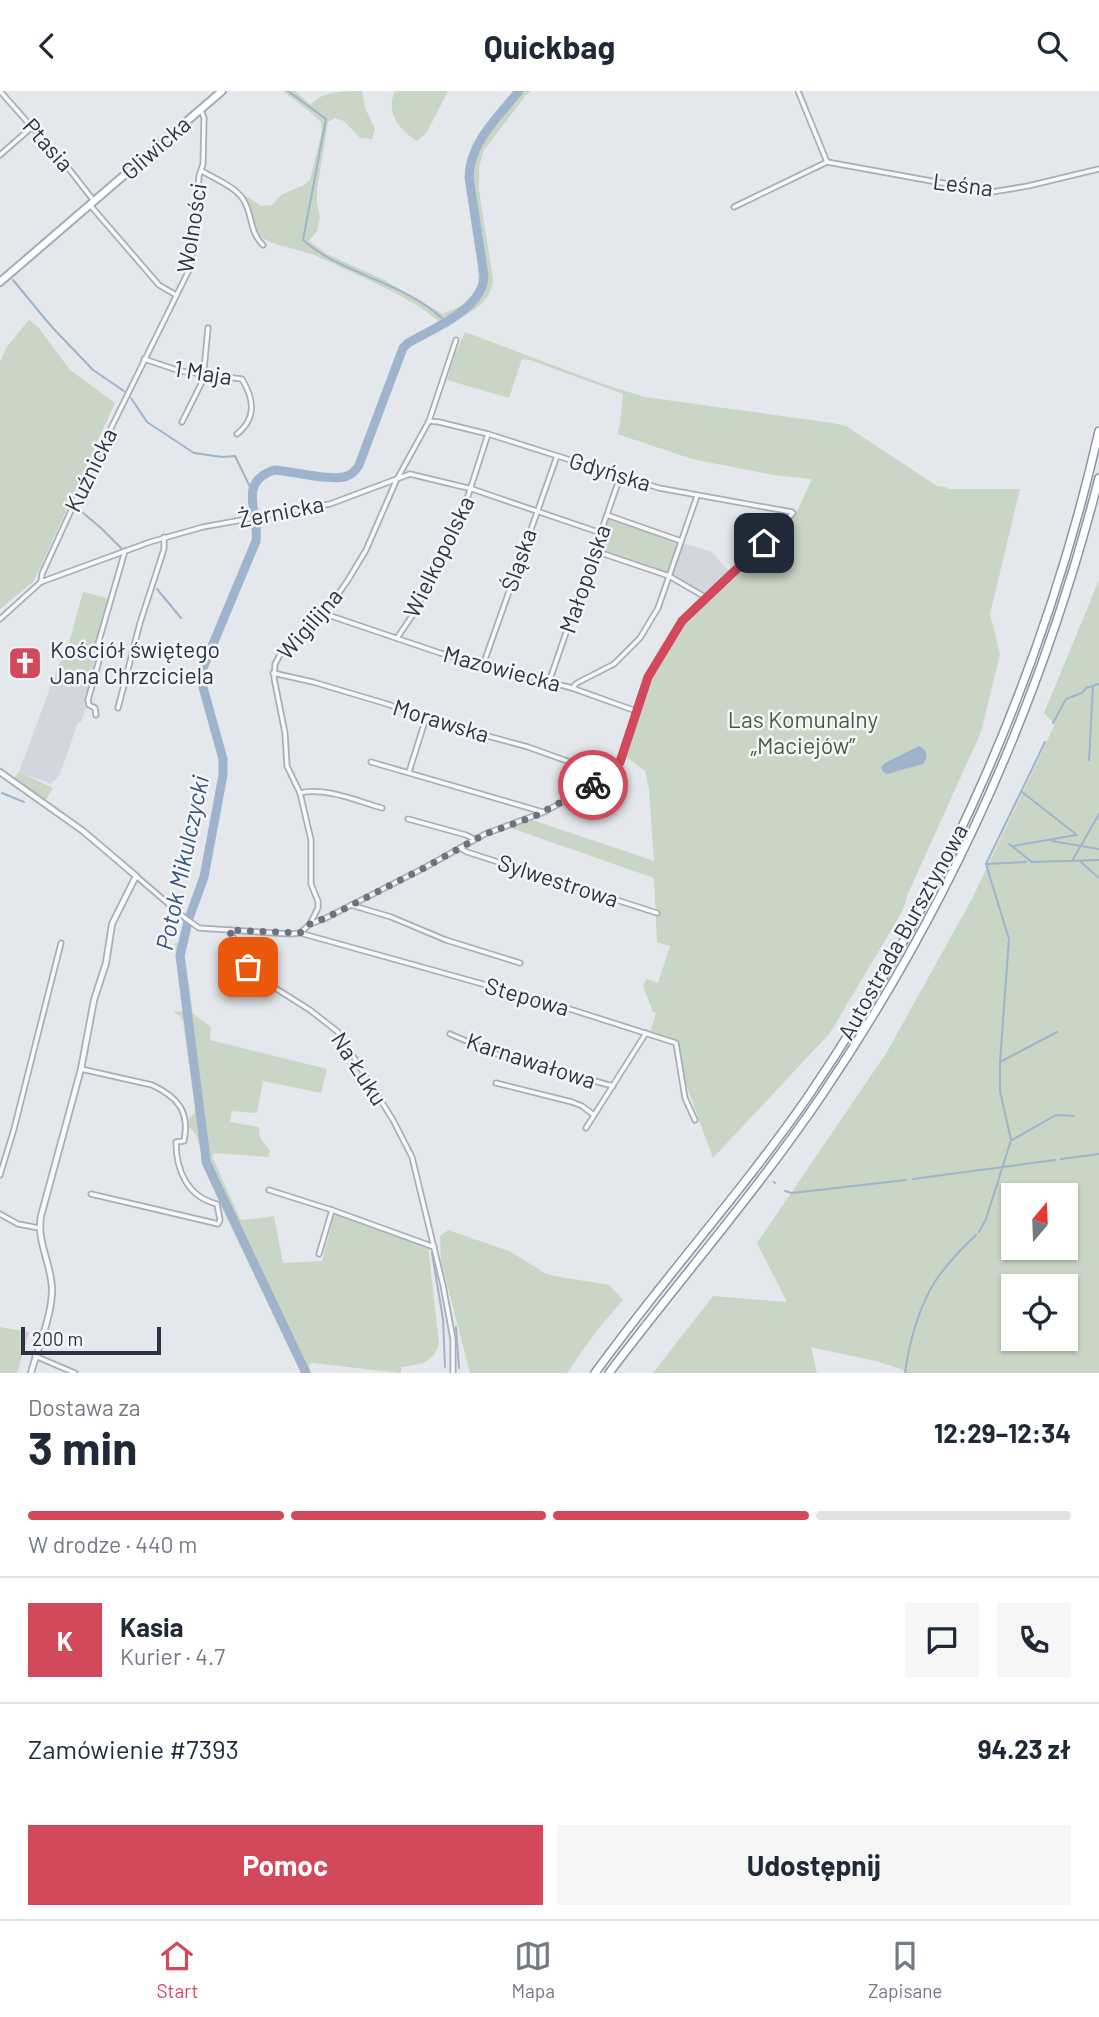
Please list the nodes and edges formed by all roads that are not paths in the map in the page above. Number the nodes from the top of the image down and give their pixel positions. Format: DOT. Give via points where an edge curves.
graph roads {
  1 [pos="0,91"];
  2 [pos="222,91"];
  3 [pos="798,91"];
  4 [pos="201,110"];
  5 [pos="32,127"];
  6 [pos="0,155"];
  7 [pos="827,162"];
  8 [pos="1099,169"];
  9 [pos="202,171"];
  10 [pos="92,203"];
  11 [pos="734,207"];
  12 [pos="263,245"];
  13 [pos="0,282"];
  14 [pos="176,295"];
  15 [pos="208,328"];
  16 [pos="456,340"];
  17 [pos="144,359"];
  18 [pos="204,374"];
  19 [pos="429,421"];
  20 [pos="182,422"];
  21 [pos="1099,431"];
  22 [pos="237,434"];
  23 [pos="488,434"];
  24 [pos="557,456"];
  25 [pos="620,477"];
  26 [pos="1099,478"];
  27 [pos="396,481"];
  28 [pos="471,489"];
  29 [pos="697,496"];
  30 [pos="537,511"];
  31 [pos="607,515"];
  32 [pos="601,533"];
  33 [pos="164,537"];
  34 [pos="681,541"];
  35 [pos="125,551"];
  36 [pos="595,551"];
  37 [pos="669,576"];
  38 [pos="41,582"];
  39 [pos="705,597"];
  40 [pos="325,613"];
  41 [pos="0,619"];
  42 [pos="397,638"];
  43 [pos="483,665"];
  44 [pos="273,673"];
  45 [pos="549,682"];
  46 [pos="572,688"];
  47 [pos="118,708"];
  48 [pos="637,711"];
  49 [pos="96,715"];
  50 [pos="426,718"];
  51 [pos="371,762"];
  52 [pos="0,772"];
  53 [pos="409,772"];
  54 [pos="605,778"];
  55 [pos="300,793"];
  56 [pos="382,808"];
  57 [pos="544,812"];
  58 [pos="408,820"];
  59 [pos="474,839"];
  60 [pos="460,848"];
  61 [pos="136,876"];
  62 [pos="351,905"];
  63 [pos="657,913"];
  64 [pos="310,924"];
  65 [pos="229,930"];
  66 [pos="300,933"];
  67 [pos="61,943"];
  68 [pos="520,963"];
  69 [pos="646,1033"];
  70 [pos="450,1034"];
  71 [pos="81,1069"];
  72 [pos="496,1083"];
  73 [pos="613,1086"];
  74 [pos="594,1115"];
  75 [pos="695,1120"];
  76 [pos="586,1128"];
  77 [pos="0,1175"];
  78 [pos="269,1191"];
  79 [pos="91,1194"];
  80 [pos="332,1210"];
  81 [pos="0,1215"];
  82 [pos="39,1228"];
  83 [pos="434,1247"];
  84 [pos="319,1254"];
  85 [pos="35,1356"];
  86 [pos="31,1373"];
  87 [pos="75,1373"];
  88 [pos="453,1373"];
  89 [pos="595,1373"];
  90 [pos="609,1373"];
  1 -- 5 [label="street, Ptasia"];
  2 -- 4 [label="main road, Gliwicka"];
  3 -- 7 [label="street"];
  4 -- 9 [label="street, Wolności"];
  4 -- 10 [label="main road, Gliwicka"];
  5 -- 6 [label="street"];
  5 -- 10 [label="street, Ptasia" via="87,189"];
  7 -- 8 [label="street, Leśna" via="992,192"];
  7 -- 11 [label="street"];
  9 -- 12 [label="street, Wolności" via="242,198 251,229"];
  9 -- 14 [label="street, Wolności" via="190,268"];
  10 -- 13 [label="main road, Gliwicka"];
  10 -- 14 [label="street, Ptasia" via="159,285"];
  14 -- 17 [label="street, Wolności"];
  15 -- 18 [label="street"];
  16 -- 19 [label="street, Wigilijna"];
  17 -- 18 [label="street, 1 Maja"];
  17 -- 38 [label="street, Kuźnicka"];
  18 -- 20 [label="street"];
  18 -- 22 [label="street, 1 Maja" via="237,377 247,386 250,420"];
  19 -- 23 [label="street, Gdyńska"];
  19 -- 27 [label="street, Wigilijna"];
  21 -- 89 [label="highway, Autostrada Bursztynowa" via="1055,591 1025,677 956,840 921,909 815,1086"];
  23 -- 24 [label="street, Gdyńska"];
  23 -- 28 [label="street, Wielkopolska"];
  24 -- 25 [label="street, Gdyńska"];
  24 -- 30 [label="street, Śląska"];
  25 -- 29 [label="street, Gdyńska"];
  25 -- 31 [label="street, Małopolska"];
  26 -- 90 [label="highway, Autostrada Bursztynowa" via="1047,651 1021,718 948,882 901,969 824,1093 771,1167"];
  27 -- 28 [label="street, Żernicka" via="410,474"];
  27 -- 33 [label="street, Żernicka" via="330,504"];
  27 -- 40 [label="street, Wigilijna" via="366,550"];
  28 -- 30 [label="street, Żernicka"];
  28 -- 42 [label="street, Wielkopolska" via="459,524"];
  29 -- 34 [label="street, Mazowiecka"];
  29 -- 39 [label="street, Gdyńska" via="793,513"];
  30 -- 32 [label="street, Żernicka"];
  30 -- 43 [label="street, Śląska"];
  31 -- 32 [label="street, Małopolska"];
  31 -- 34 [label="street"];
  32 -- 36 [label="street, Małopolska"];
  33 -- 35 [label="street, Żernicka"];
  33 -- 47 [label="street"];
  34 -- 37 [label="street, Mazowiecka"];
  35 -- 38 [label="street, Żernicka"];
  35 -- 49 [label="street" via="97,649 100,657 88,700"];
  36 -- 37 [label="street"];
  36 -- 45 [label="street, Małopolska"];
  37 -- 39 [label="street"];
  37 -- 46 [label="street, Mazowiecka" via="658,608 640,638 614,664"];
  38 -- 41 [label="street, Żernicka"];
  39 -- 48 [label="street" via="682,621 648,677"];
  40 -- 42 [label="street, Mazowiecka"];
  40 -- 44 [label="street, Wigilijna" via="282,651"];
  42 -- 43 [label="street, Mazowiecka"];
  43 -- 45 [label="street, Mazowiecka"];
  44 -- 50 [label="street, Morawska"];
  44 -- 55 [label="street, Wigilijna" via="287,765"];
  45 -- 46 [label="street, Mazowiecka"];
  46 -- 48 [label="street"];
  48 -- 54 [label="street" via="620,762"];
  50 -- 53 [label="street"];
  50 -- 54 [label="street, Morawska" via="528,747"];
  51 -- 53 [label="street"];
  52 -- 61 [label="street" via="83,831"];
  53 -- 57 [label="street"];
  54 -- 57 [label="street"];
  55 -- 56 [label="street" via="323,792"];
  55 -- 64 [label="street, Wigilijna" via="311,840 311,884 318,901"];
  57 -- 59 [label="street"];
  58 -- 59 [label="street"];
  59 -- 60 [label="street"];
  60 -- 62 [label="street"];
  60 -- 63 [label="street, Sylwestrowa"];
  61 -- 65 [label="street, Stepowa" via="199,928"];
  61 -- 71 [label="street" via="112,924"];
  62 -- 64 [label="street"];
  62 -- 68 [label="street"];
  64 -- 66 [label="street"];
  65 -- 66 [label="street, Stepowa"];
  65 -- 83 [label="street, Na Łuku" via="256,976 324,1020 346,1043 412,1157"];
  66 -- 69 [label="street, Stepowa"];
  67 -- 77 [label="street"];
  69 -- 73 [label="street"];
  69 -- 75 [label="street, Stepowa" via="676,1043 685,1098"];
  70 -- 73 [label="street, Karnawałowa" via="499,1055"];
  71 -- 79 [label="street" via="142,1082 177,1102 186,1124 184,1140 176,1142 181,1175 197,1196 217,1204 220,1220 210,1223"];
  71 -- 82 [label="street"];
  72 -- 74 [label="street" via="582,1106"];
  73 -- 74 [label="street"];
  74 -- 76 [label="street"];
  78 -- 80 [label="street"];
  80 -- 83 [label="street"];
  80 -- 84 [label="street"];
  81 -- 82 [label="street"];
  82 -- 85 [label="street" via="52,1292"];
  83 -- 88 [label="street, Na Łuku" via="453,1339"];
  85 -- 86 [label="street"];
  85 -- 87 [label="street"];
}
